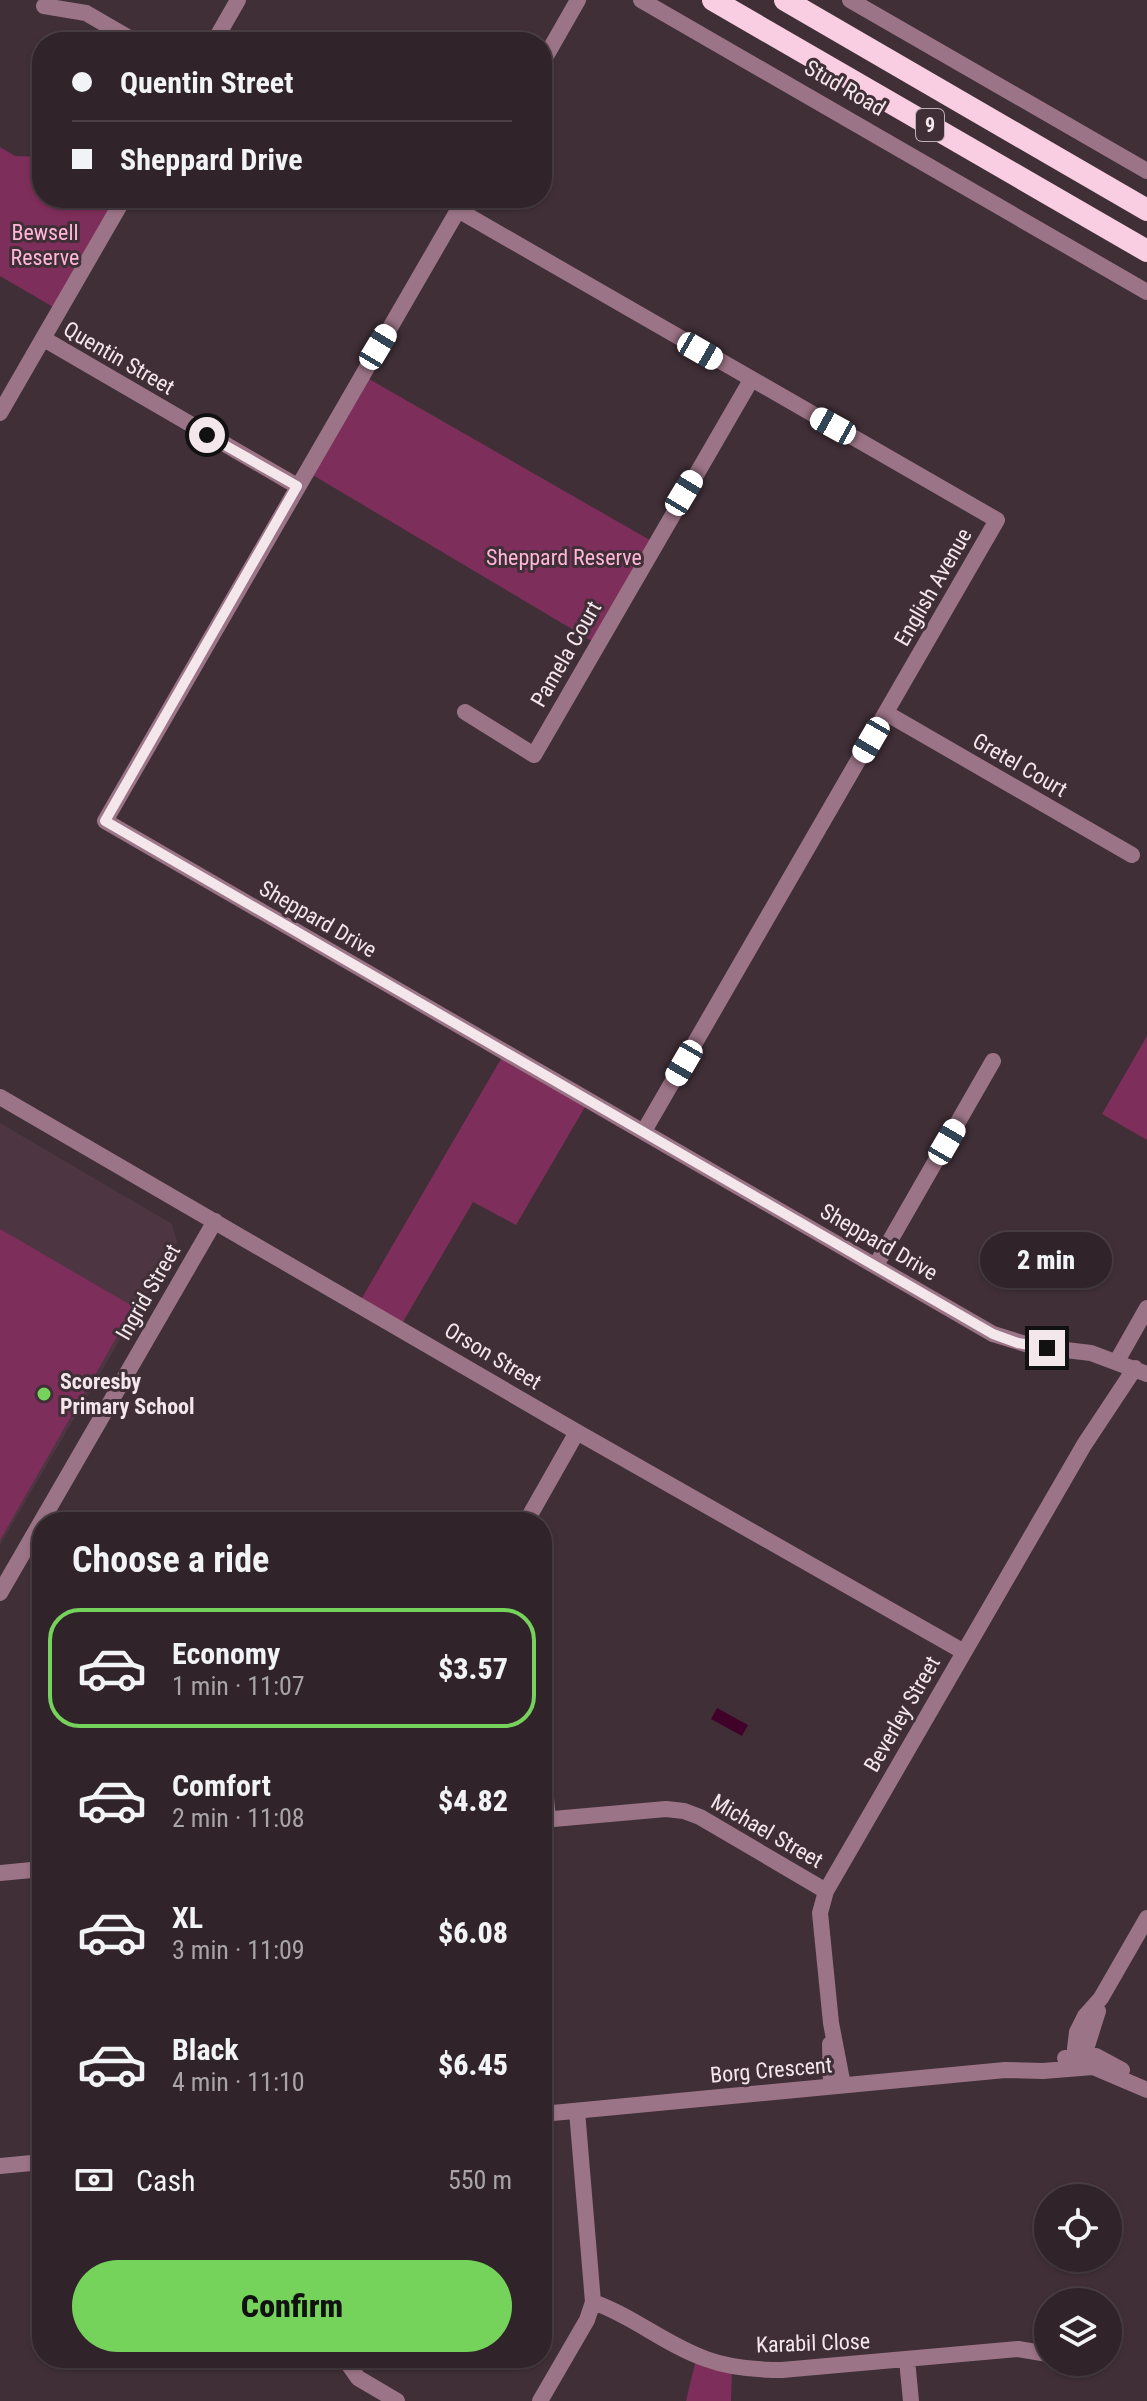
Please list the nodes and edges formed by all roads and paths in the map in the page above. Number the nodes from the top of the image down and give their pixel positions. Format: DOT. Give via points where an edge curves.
graph roads {
  1 [pos="238,0"];
  2 [pos="578,0"];
  3 [pos="641,0"];
  4 [pos="713,0"];
  5 [pos="785,0"];
  6 [pos="850,0"];
  7 [pos="44,6"];
  8 [pos="119,32"];
  9 [pos="220,32"];
  10 [pos="552,46"];
  11 [pos="1147,171"];
  12 [pos="118,208"];
  13 [pos="460,208"];
  14 [pos="469,208"];
  15 [pos="1147,210"];
  16 [pos="1147,251"];
  17 [pos="1147,292"];
  18 [pos="44,339"];
  19 [pos="751,380"];
  20 [pos="0,413"];
  21 [pos="297,486"];
  22 [pos="465,712"];
  23 [pos="886,713"];
  24 [pos="1132,855"];
  25 [pos="993,1061"];
  26 [pos="0,1097"];
  27 [pos="644,1131"];
  28 [pos="215,1221"];
  29 [pos="876,1265"];
  30 [pos="1147,1308"];
  31 [pos="1130,1367"];
  32 [pos="577,1432"];
  33 [pos="47,1512"];
  34 [pos="532,1512"];
  35 [pos="32,1538"];
  36 [pos="0,1593"];
  37 [pos="964,1652"];
  38 [pos="552,1819"];
  39 [pos="32,1870"];
  40 [pos="0,1873"];
  41 [pos="826,1891"];
  42 [pos="1147,1918"];
  43 [pos="1079,2060"];
  44 [pos="837,2086"];
  45 [pos="1147,2089"];
  46 [pos="577,2111"];
  47 [pos="552,2113"];
  48 [pos="32,2163"];
  49 [pos="0,2166"];
  50 [pos="593,2302"];
  51 [pos="1034,2352"];
  52 [pos="907,2360"];
  53 [pos="351,2368"];
  54 [pos="397,2401"];
  55 [pos="540,2401"];
  56 [pos="911,2401"];
  1 -- 9 [label="street"];
  2 -- 10 [label="street"];
  3 -- 17 [label="street, Stud Road"];
  4 -- 16 [label="highway, Stud Road / 9"];
  5 -- 15 [label="highway, Stud Road / 9"];
  6 -- 11 [label="street"];
  7 -- 8 [label="street" via="86,13"];
  12 -- 18 [label="street"];
  13 -- 21 [label="street, Sheppard Drive"];
  14 -- 19 [label="street, English Avenue"];
  18 -- 20 [label="street"];
  18 -- 21 [label="street, Quentin Street"];
  19 -- 22 [label="street, Pamela Court" via="534,755"];
  19 -- 23 [label="street, English Avenue" via="997,520"];
  21 -- 27 [label="street, Sheppard Drive" via="105,821"];
  23 -- 24 [label="street, Gretel Court"];
  23 -- 27 [label="street, English Avenue"];
  25 -- 29 [label="street"];
  26 -- 28 [label="street, Orson Street"];
  27 -- 29 [label="street, Sheppard Drive"];
  28 -- 32 [label="street, Orson Street"];
  28 -- 33 [label="street, Ingrid Street"];
  29 -- 31 [label="street, Sheppard Drive" via="1004,1338 1080,1351"];
  30 -- 31 [label="street, Beverley Street"];
  31 -- 37 [label="street, Beverley Street"];
  32 -- 34 [label="street"];
  32 -- 37 [label="street, Orson Street"];
  35 -- 36 [label="street, Ingrid Street"];
  37 -- 41 [label="street, Beverley Street"];
  38 -- 41 [label="street, Michael Street" via="684,1811"];
  39 -- 40 [label="street"];
  41 -- 44 [label="street, Beverley Street" via="820,1913"];
  42 -- 43 [label="street" via="1101,1998"];
  43 -- 44 [label="street, Borg Crescent" via="1043,2071"];
  43 -- 45 [label="street, Borg Crescent"];
  44 -- 46 [label="street, Borg Crescent"];
  46 -- 47 [label="street, Borg Crescent"];
  46 -- 50 [label="street"];
  48 -- 49 [label="street"];
  50 -- 52 [label="street, Karabil Close" via="697,2355 732,2366 782,2370"];
  50 -- 55 [label="street"];
  51 -- 52 [label="street, Karabil Close"];
  52 -- 56 [label="street"];
  53 -- 54 [label="street" via="358,2378"];
}
